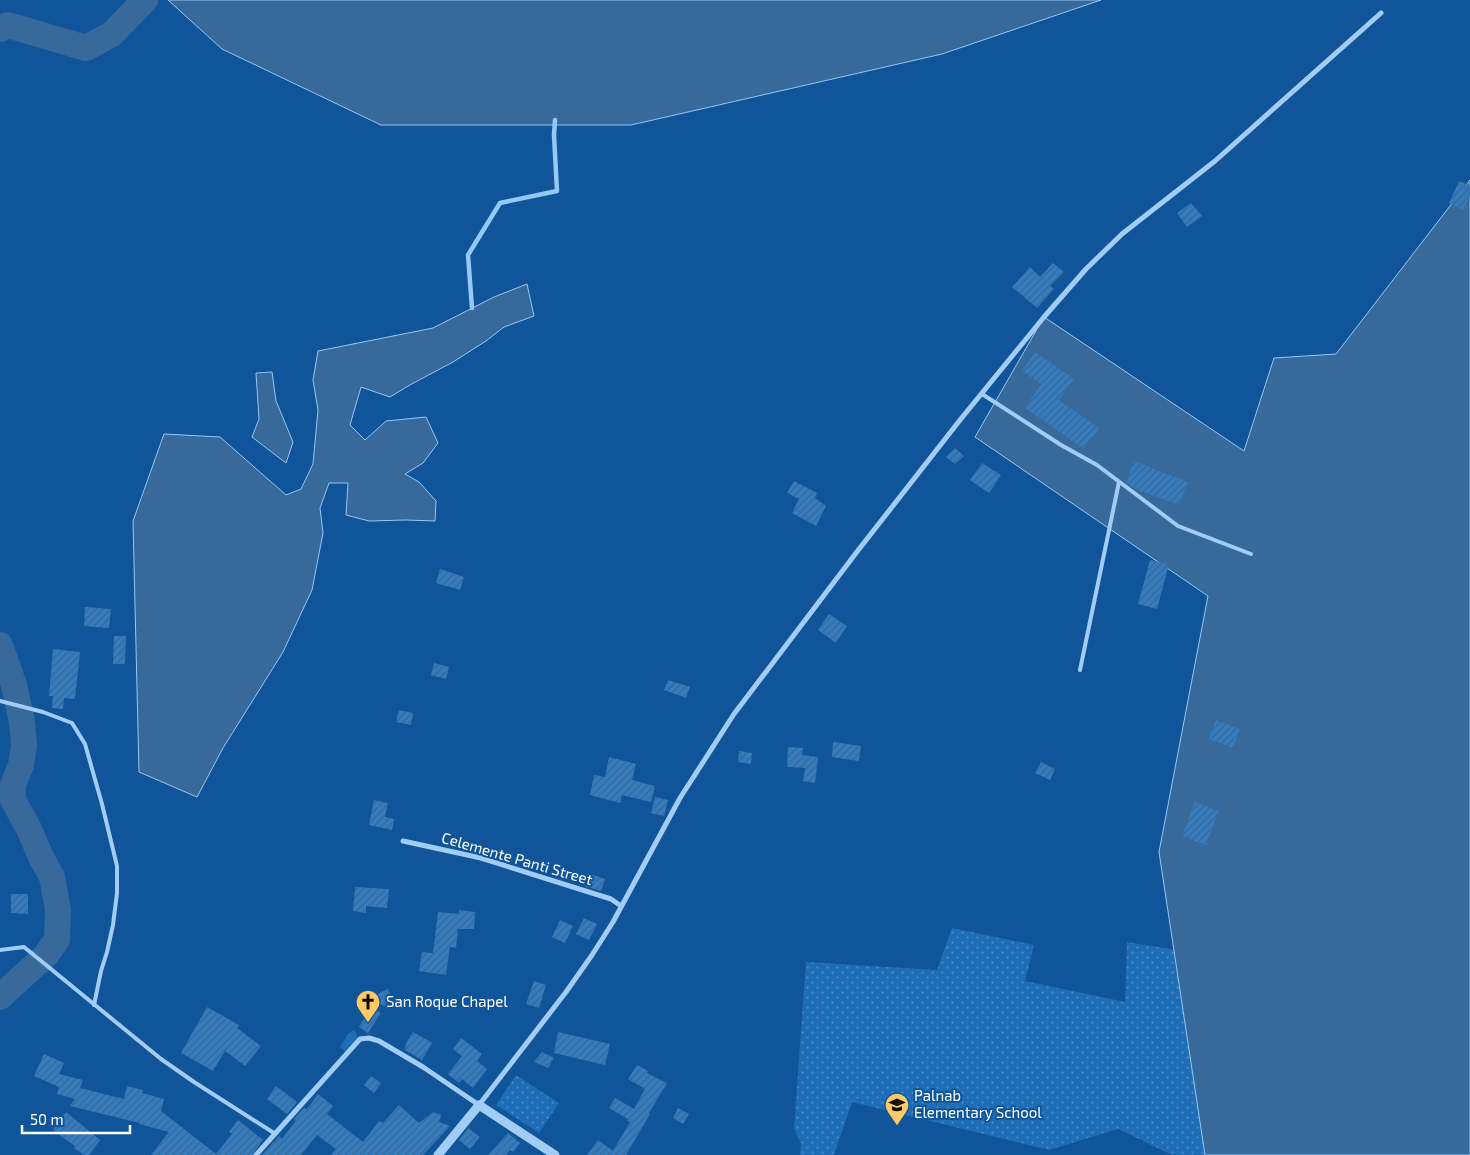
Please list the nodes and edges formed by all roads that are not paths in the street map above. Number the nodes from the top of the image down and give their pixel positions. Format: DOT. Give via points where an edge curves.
graph roads {
  1 [pos="1381,13"];
  2 [pos="982,394"];
  3 [pos="1120,482"];
  4 [pos="1251,554"];
  5 [pos="1080,670"];
  6 [pos="0,701"];
  7 [pos="403,841"];
  8 [pos="621,906"];
  9 [pos="0,950"];
  10 [pos="94,1005"];
  11 [pos="479,1105"];
  12 [pos="274,1133"];
  13 [pos="256,1155"];
  14 [pos="438,1155"];
  15 [pos="555,1155"];
  1 -- 2 [label="street" via="1216,161 1122,234 1086,269"];
  2 -- 3 [label="lane"];
  2 -- 8 [label="street" via="734,714 680,798"];
  3 -- 4 [label="lane" via="1178,526"];
  3 -- 5 [label="lane"];
  6 -- 10 [label="lane" via="72,723 85,744 116,866 117,893 113,925"];
  7 -- 8 [label="street, Celemente Panti Street" via="481,858 611,899"];
  8 -- 11 [label="street" via="566,992"];
  9 -- 10 [label="lane" via="24,947"];
  10 -- 12 [label="lane" via="161,1060"];
  11 -- 12 [label="street" via="379,1042 360,1039"];
  11 -- 14 [label="street"];
  11 -- 15 [label="street"];
  12 -- 13 [label="street"];
}
